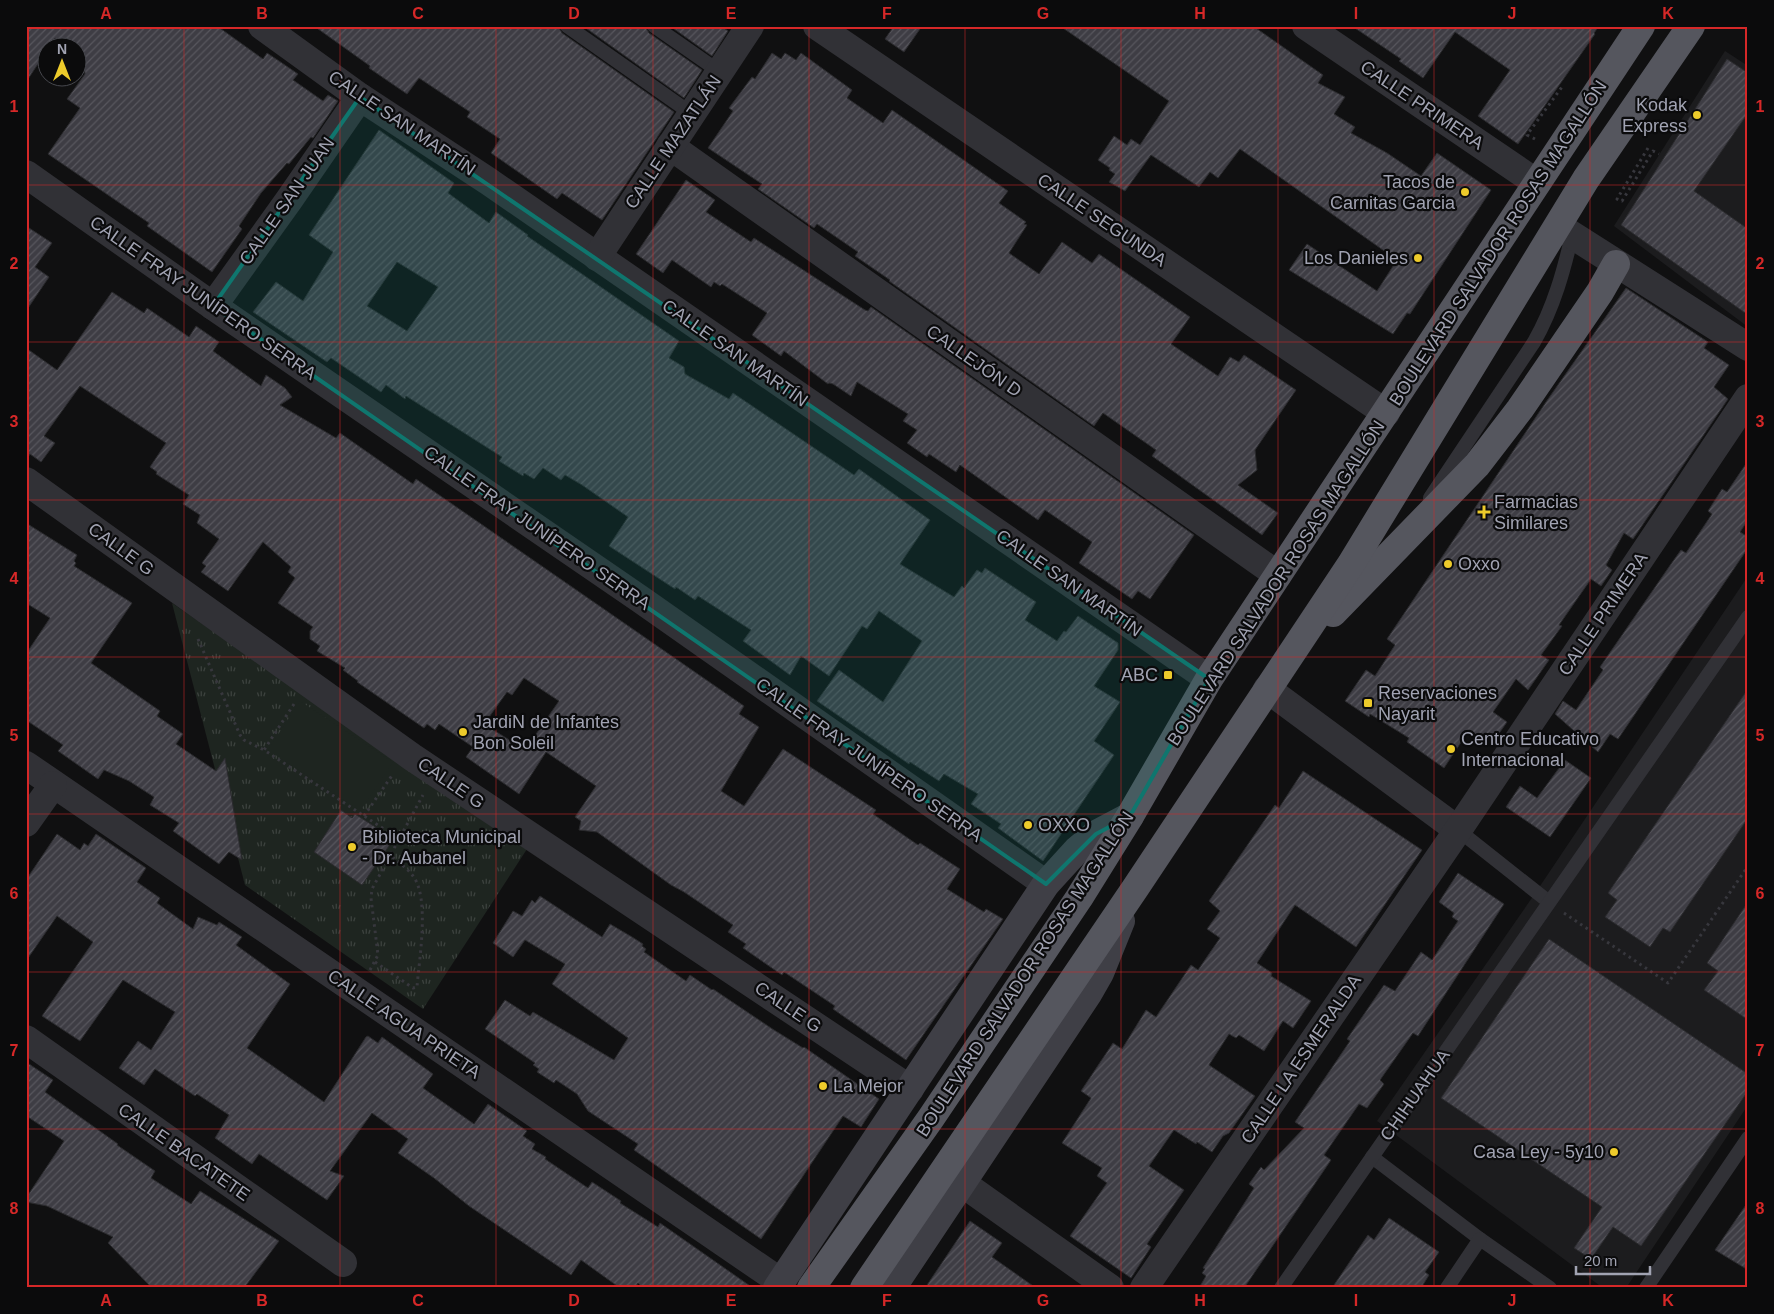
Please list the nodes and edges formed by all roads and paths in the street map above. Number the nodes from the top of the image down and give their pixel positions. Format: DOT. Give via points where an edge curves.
graph roads {
  1 [pos="262,26"];
  2 [pos="567,26"];
  3 [pos="654,26"];
  4 [pos="818,26"];
  5 [pos="1306,26"];
  6 [pos="1641,26"];
  7 [pos="1706,26"];
  8 [pos="747,27"];
  9 [pos="1684,37"];
  10 [pos="720,72"];
  11 [pos="1562,87"];
  12 [pos="360,97"];
  13 [pos="692,114"];
  14 [pos="1540,133"];
  15 [pos="670,146"];
  16 [pos="1648,148"];
  17 [pos="1658,154"];
  18 [pos="26,174"];
  19 [pos="1537,183"];
  20 [pos="1565,231"];
  21 [pos="597,257"];
  22 [pos="1616,264"];
  23 [pos="213,306"];
  24 [pos="1748,347"];
  25 [pos="1748,398"];
  26 [pos="1386,413"];
  27 [pos="26,481"];
  28 [pos="1398,547"];
  29 [pos="1278,575"];
  30 [pos="1748,617"];
  31 [pos="198,639"];
  32 [pos="1283,664"];
  33 [pos="1209,679"];
  34 [pos="1267,689"];
  35 [pos="298,698"];
  36 [pos="264,750"];
  37 [pos="26,765"];
  38 [pos="401,779"];
  39 [pos="53,785"];
  40 [pos="425,785"];
  41 [pos="364,816"];
  42 [pos="1130,816"];
  43 [pos="26,823"];
  44 [pos="1458,830"];
  45 [pos="399,839"];
  46 [pos="390,855"];
  47 [pos="1748,866"];
  48 [pos="1046,884"];
  49 [pos="1136,887"];
  50 [pos="1550,902"];
  51 [pos="375,962"];
  52 [pos="357,992"];
  53 [pos="26,1039"];
  54 [pos="910,1089"];
  55 [pos="1748,1138"];
  56 [pos="1372,1158"];
  57 [pos="962,1183"];
  58 [pos="1480,1239"];
  59 [pos="343,1263"];
  60 [pos="779,1285"];
  61 [pos="1547,1287"];
  62 [pos="811,1288"];
  63 [pos="864,1288"];
  64 [pos="892,1288"];
  65 [pos="1110,1288"];
  66 [pos="1144,1288"];
  67 [pos="1281,1288"];
  68 [pos="1447,1288"];
  69 [pos="1646,1288"];
  1 -- 12 [label="street, CALLE SAN MARTÍN"];
  2 -- 13 [label="lane"];
  3 -- 10 [label="lane"];
  4 -- 26 [label="street, CALLE SEGUNDA"];
  5 -- 19 [label="street, CALLE PRIMERA"];
  6 -- 19 [label="highway, BOULEVARD SALVADOR ROSAS MAGALLÓN"];
  7 -- 9 [label="highway"];
  8 -- 10 [label="street, CALLE MAZATLÁN"];
  9 -- 20 [label="highway" via="1586,179"];
  10 -- 13 [label="street, CALLE MAZATLÁN"];
  11 -- 14 [label="path" via="1527,134 1535,140"];
  12 -- 21 [label="street, CALLE SAN MARTÍN"];
  12 -- 23 [label="street, CALLE SAN JUAN"];
  13 -- 15 [label="street, CALLE MAZATLÁN"];
  15 -- 21 [label="street, CALLE MAZATLÁN"];
  15 -- 29 [label="street, CALLEJÓN D"];
  16 -- 17 [label="path" via="1617,199 1622,201 1653,151"];
  18 -- 23 [label="street, CALLE FRAY JUNÍPERO SERRA"];
  19 -- 26 [label="highway, BOULEVARD SALVADOR ROSAS MAGALLÓN"];
  20 -- 22 [label="street"];
  20 -- 28 [label="lane" via="1555,299 1545,322"];
  20 -- 32 [label="highway"];
  21 -- 33 [label="street, CALLE SAN MARTÍN"];
  22 -- 24 [label="street"];
  22 -- 28 [label="highway" via="1600,292 1487,453"];
  23 -- 48 [label="street, CALLE FRAY JUNÍPERO SERRA" via="640,599"];
  25 -- 44 [label="street, CALLE PRIMERA"];
  26 -- 29 [label="highway, BOULEVARD SALVADOR ROSAS MAGALLÓN"];
  27 -- 40 [label="street, CALLE G"];
  28 -- 32 [label="highway"];
  29 -- 33 [label="highway, BOULEVARD SALVADOR ROSAS MAGALLÓN"];
  30 -- 50 [label="lane, CHIHUAHUA"];
  31 -- 36 [label="path" via="240,735"];
  32 -- 34 [label="highway"];
  33 -- 42 [label="highway, BOULEVARD SALVADOR ROSAS MAGALLÓN"];
  34 -- 44 [label="street"];
  34 -- 49 [label="highway"];
  35 -- 36 [label="path"];
  36 -- 41 [label="path"];
  37 -- 39 [label="street, CALLE AGUA PRIETA"];
  38 -- 41 [label="path" via="393,773"];
  39 -- 43 [label="street"];
  39 -- 52 [label="street, CALLE AGUA PRIETA"];
  40 -- 45 [label="path"];
  40 -- 54 [label="street, CALLE G"];
  41 -- 45 [label="path"];
  42 -- 48 [label="main road" via="1096,834"];
  42 -- 62 [label="highway, BOULEVARD SALVADOR ROSAS MAGALLÓN" via="1079,898 931,1118"];
  44 -- 50 [label="lane"];
  44 -- 66 [label="street, CALLE LA ESMERALDA"];
  45 -- 46 [label="path"];
  46 -- 51 [label="path" via="372,889 378,950"];
  46 -- 51 [label="path" via="413,876 423,903 417,987 413,988"];
  47 -- 50 [label="path" via="1668,983"];
  48 -- 54 [label="main road"];
  49 -- 57 [label="main road" via="1088,994"];
  49 -- 63 [label="highway"];
  50 -- 56 [label="lane, CHIHUAHUA"];
  51 -- 52 [label="path"];
  52 -- 60 [label="street, CALLE AGUA PRIETA"];
  53 -- 59 [label="street, CALLE BACATETE"];
  54 -- 60 [label="main road"];
  55 -- 69 [label="lane"];
  56 -- 58 [label="lane"];
  56 -- 67 [label="lane, CHIHUAHUA"];
  57 -- 64 [label="main road"];
  57 -- 65 [label="street"];
  58 -- 61 [label="lane"];
  58 -- 68 [label="lane"];
}
